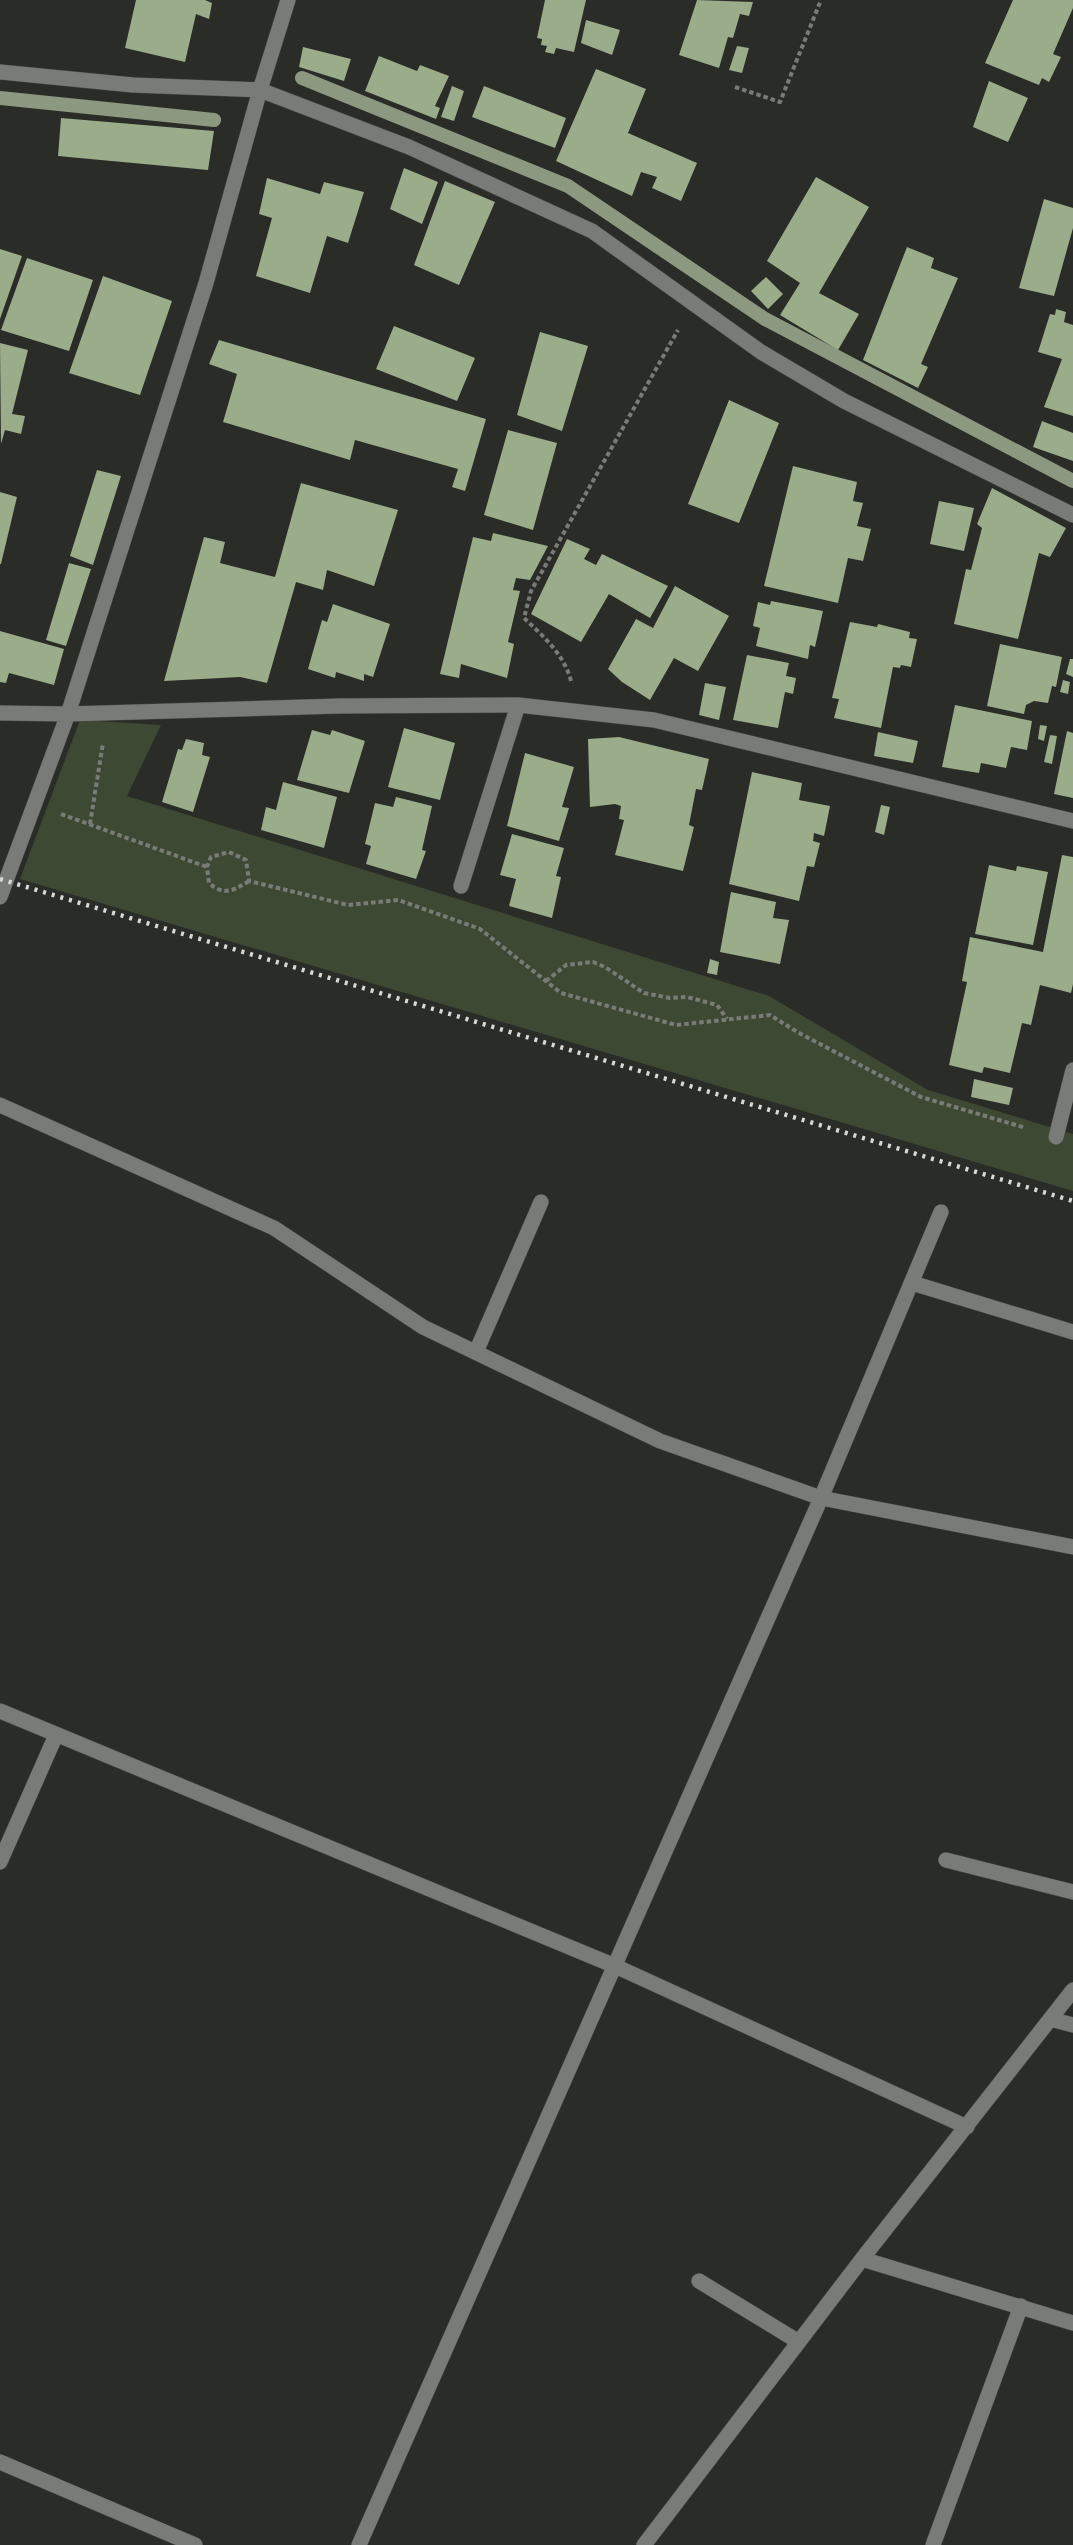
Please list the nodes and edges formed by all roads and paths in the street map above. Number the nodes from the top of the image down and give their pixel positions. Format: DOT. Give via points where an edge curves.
graph roads {
  1 [pos="288,0"];
  2 [pos="820,0"];
  3 [pos="0,72"];
  4 [pos="735,87"];
  5 [pos="260,90"];
  6 [pos="693,304"];
  7 [pos="1073,515"];
  8 [pos="518,705"];
  9 [pos="578,711"];
  10 [pos="0,713"];
  11 [pos="108,713"];
  12 [pos="68,714"];
  13 [pos="35,804"];
  14 [pos="1073,821"];
  15 [pos="90,824"];
  16 [pos="207,867"];
  17 [pos="249,881"];
  18 [pos="461,886"];
  19 [pos="0,897"];
  20 [pos="546,981"];
  21 [pos="727,1019"];
  22 [pos="1073,1070"];
  23 [pos="0,1105"];
  24 [pos="1056,1137"];
  25 [pos="541,1202"];
  26 [pos="941,1212"];
  27 [pos="912,1283"];
  28 [pos="1073,1332"];
  29 [pos="476,1352"];
  30 [pos="821,1498"];
  31 [pos="1073,1547"];
  32 [pos="0,1711"];
  33 [pos="56,1736"];
  34 [pos="946,1860"];
  35 [pos="0,1862"];
  36 [pos="1073,1892"];
  37 [pos="615,1966"];
  38 [pos="1073,1990"];
  39 [pos="1050,2019"];
  40 [pos="1073,2025"];
  41 [pos="967,2127"];
  42 [pos="862,2259"];
  43 [pos="699,2281"];
  44 [pos="1021,2306"];
  45 [pos="1073,2323"];
  46 [pos="799,2342"];
  47 [pos="0,2462"];
  48 [pos="195,2545"];
  49 [pos="359,2545"];
  50 [pos="644,2545"];
  51 [pos="933,2545"];
  1 -- 5 [label="street"];
  2 -- 4 [label="path" via="780,102"];
  3 -- 5 [label="street" via="133,85"];
  5 -- 6 [label="street" via="410,147 592,231"];
  5 -- 12 [label="street" via="206,283"];
  6 -- 7 [label="street" via="761,352 844,400"];
  6 -- 9 [label="path" via="531,591 524,618 553,646 568,672"];
  8 -- 9 [label="street"];
  8 -- 11 [label="street"];
  8 -- 18 [label="street"];
  9 -- 14 [label="street" via="654,720"];
  10 -- 12 [label="street"];
  11 -- 12 [label="street"];
  11 -- 15 [label="path"];
  12 -- 13 [label="street"];
  13 -- 15 [label="path"];
  13 -- 19 [label="street"];
  15 -- 16 [label="path"];
  16 -- 17 [label="path" via="209,883 219,891 232,892"];
  16 -- 17 [label="path" via="211,857 229,852 246,860"];
  17 -- 20 [label="path" via="348,905 398,900 480,929"];
  20 -- 21 [label="path" via="561,993 676,1025"];
  20 -- 21 [label="path" via="566,965 593,962 644,993 687,997 717,1005"];
  21 -- 24 [label="path" via="770,1015 921,1097"];
  22 -- 24 [label="street"];
  23 -- 29 [label="street" via="274,1228 423,1327"];
  25 -- 29 [label="street"];
  26 -- 27 [label="street"];
  27 -- 28 [label="street"];
  27 -- 30 [label="street"];
  29 -- 30 [label="street" via="660,1441"];
  30 -- 31 [label="street"];
  30 -- 37 [label="street"];
  32 -- 33 [label="street"];
  33 -- 35 [label="street"];
  33 -- 37 [label="street"];
  34 -- 36 [label="street"];
  37 -- 41 [label="street"];
  37 -- 49 [label="street"];
  38 -- 39 [label="street"];
  39 -- 40 [label="street"];
  39 -- 41 [label="street"];
  41 -- 42 [label="street"];
  42 -- 44 [label="street"];
  42 -- 46 [label="street"];
  43 -- 46 [label="street"];
  44 -- 45 [label="street"];
  44 -- 51 [label="street"];
  46 -- 50 [label="street"];
  47 -- 48 [label="street"];
}
